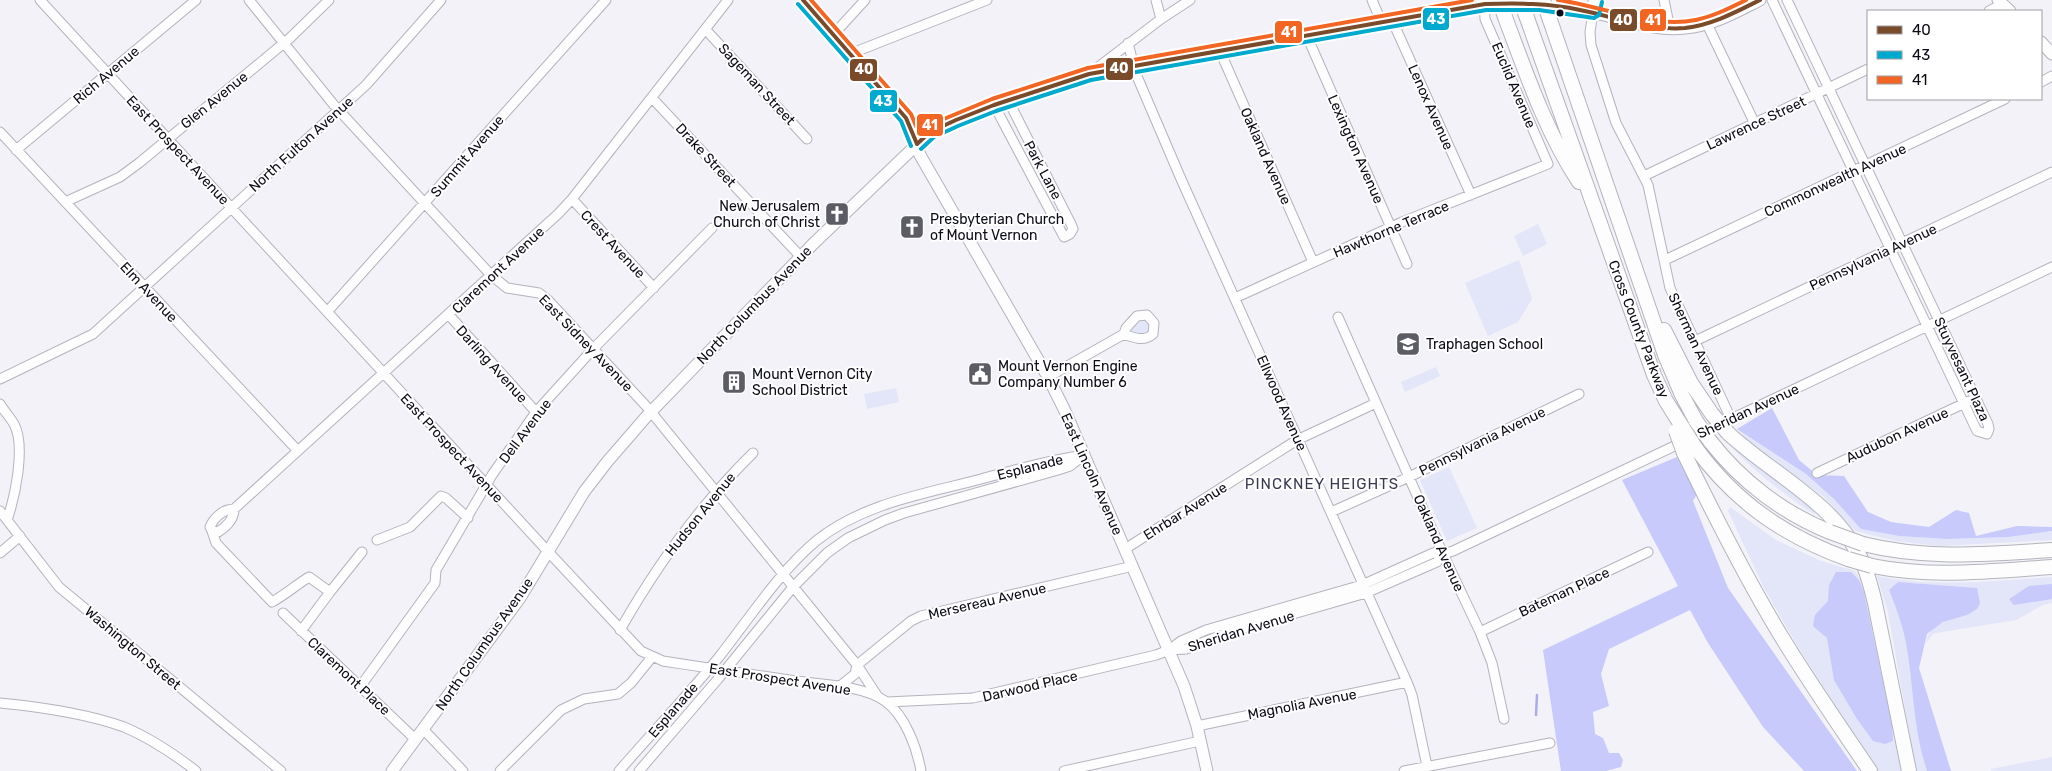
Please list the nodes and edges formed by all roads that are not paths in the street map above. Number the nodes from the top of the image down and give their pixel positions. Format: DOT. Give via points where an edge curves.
graph roads {
  1 [pos="40,0"];
  2 [pos="196,0"];
  3 [pos="249,0"];
  4 [pos="329,0"];
  5 [pos="441,0"];
  6 [pos="606,0"];
  7 [pos="728,0"];
  8 [pos="803,0"];
  9 [pos="865,0"];
  10 [pos="987,0"];
  11 [pos="1156,0"];
  12 [pos="1190,0"];
  13 [pos="1372,0"];
  14 [pos="1499,0"];
  15 [pos="1520,0"];
  16 [pos="1664,0"];
  17 [pos="1772,0"];
  18 [pos="1787,0"];
  19 [pos="1757,1"];
  20 [pos="1485,2"];
  21 [pos="1554,2"];
  22 [pos="1593,4"];
  23 [pos="2003,5"];
  24 [pos="1991,10"];
  25 [pos="1161,19"];
  26 [pos="1386,21"];
  27 [pos="1707,24"];
  28 [pos="1670,29"];
  29 [pos="706,30"];
  30 [pos="1306,34"];
  31 [pos="833,35"];
  32 [pos="284,43"];
  33 [pos="1128,43"];
  34 [pos="2042,43"];
  35 [pos="1219,49"];
  36 [pos="2052,54"];
  37 [pos="851,55"];
  38 [pos="1133,65"];
  39 [pos="1867,70"];
  40 [pos="107,74"];
  41 [pos="1090,74"];
  42 [pos="1828,88"];
  43 [pos="1816,95"];
  44 [pos="652,98"];
  45 [pos="1008,100"];
  46 [pos="2002,100"];
  47 [pos="994,105"];
  48 [pos="339,110"];
  49 [pos="1755,124"];
  50 [pos="0,132"];
  51 [pos="167,139"];
  52 [pos="807,139"];
  53 [pos="917,144"];
  54 [pos="16,150"];
  55 [pos="1548,164"];
  56 [pos="1865,165"];
  57 [pos="1853,171"];
  58 [pos="2052,172"];
  59 [pos="1644,176"];
  60 [pos="1471,195"];
  61 [pos="1591,199"];
  62 [pos="572,200"];
  63 [pos="65,202"];
  64 [pos="425,204"];
  65 [pos="231,208"];
  66 [pos="1390,227"];
  67 [pos="712,228"];
  68 [pos="1902,243"];
  69 [pos="1890,249"];
  70 [pos="801,257"];
  71 [pos="1665,260"];
  72 [pos="1312,262"];
  73 [pos="1408,264"];
  74 [pos="2052,267"];
  75 [pos="490,275"];
  76 [pos="144,287"];
  77 [pos="654,288"];
  78 [pos="1235,298"];
  79 [pos="1647,300"];
  80 [pos="327,312"];
  81 [pos="448,316"];
  82 [pos="1338,317"];
  83 [pos="1939,320"];
  84 [pos="1927,326"];
  85 [pos="1124,334"];
  86 [pos="1695,342"];
  87 [pos="594,348"];
  88 [pos="383,374"];
  89 [pos="1048,377"];
  90 [pos="0,379"];
  91 [pos="1579,394"];
  92 [pos="1976,398"];
  93 [pos="1376,403"];
  94 [pos="0,404"];
  95 [pos="1964,404"];
  96 [pos="536,412"];
  97 [pos="651,412"];
  98 [pos="1730,426"];
  99 [pos="1297,440"];
  100 [pos="1690,450"];
  101 [pos="298,451"];
  102 [pos="753,453"];
  103 [pos="1084,455"];
  104 [pos="1817,473"];
  105 [pos="1409,477"];
  106 [pos="486,485"];
  107 [pos="716,492"];
  108 [pos="234,509"];
  109 [pos="0,511"];
  110 [pos="1331,512"];
  111 [pos="468,518"];
  112 [pos="7,520"];
  113 [pos="212,531"];
  114 [pos="20,536"];
  115 [pos="377,540"];
  116 [pos="1125,549"];
  117 [pos="2052,550"];
  118 [pos="547,551"];
  119 [pos="362,552"];
  120 [pos="1648,552"];
  121 [pos="0,554"];
  122 [pos="1443,554"];
  123 [pos="1133,566"];
  124 [pos="2052,567"];
  125 [pos="784,575"];
  126 [pos="793,587"];
  127 [pos="1364,589"];
  128 [pos="330,592"];
  129 [pos="283,613"];
  130 [pos="620,630"];
  131 [pos="301,631"];
  132 [pos="1480,632"];
  133 [pos="1169,650"];
  134 [pos="652,657"];
  135 [pos="857,665"];
  136 [pos="709,668"];
  137 [pos="724,670"];
  138 [pos="1407,682"];
  139 [pos="840,686"];
  140 [pos="360,687"];
  141 [pos="878,696"];
  142 [pos="887,702"];
  143 [pos="0,703"];
  144 [pos="1504,718"];
  145 [pos="1197,726"];
  146 [pos="423,729"];
  147 [pos="415,739"];
  148 [pos="1200,741"];
  149 [pos="1550,743"];
  150 [pos="1427,766"];
  151 [pos="196,771"];
  152 [pos="281,771"];
  153 [pos="392,771"];
  154 [pos="463,771"];
  155 [pos="500,771"];
  156 [pos="619,771"];
  157 [pos="639,771"];
  158 [pos="921,771"];
  159 [pos="1064,771"];
  160 [pos="1207,771"];
  161 [pos="1404,771"];
  162 [pos="1870,771"];
  163 [pos="1909,771"];
  1 -- 40 [label="street, East Prospect Avenue"];
  2 -- 40 [label="street, Rich Avenue"];
  3 -- 32 [label="street, East Sidney Avenue"];
  4 -- 32 [label="street, Glen Avenue"];
  5 -- 48 [label="street, North Fulton Avenue" via="366,85"];
  6 -- 64 [label="street, Summit Avenue"];
  7 -- 29 [label="street, Claremont Avenue"];
  8 -- 31 [label="main road, East Lincoln Avenue"];
  9 -- 31 [label="street"];
  10 -- 37 [label="street"];
  11 -- 25 [label="street"];
  12 -- 25 [label="street"];
  13 -- 26 [label="street, Lenox Avenue"];
  14 -- 61 [label="highway, bridge" via="1565,161"];
  15 -- 61 [label="highway, Cross County Parkway, bridge"];
  16 -- 28 [label="street"];
  17 -- 43 [label="street, Stuyvesant Plaza"];
  18 -- 42 [label="street, Stuyvesant Plaza"];
  19 -- 27 [label="main road, North Columbus Avenue"];
  20 -- 21 [label="main road, North Columbus Avenue"];
  20 -- 26 [label="main road, North Columbus Avenue"];
  20 -- 55 [label="street, Euclid Avenue" via="1485,19"];
  21 -- 22 [label="main road, North Columbus Avenue"];
  21 -- 79 [label="highway, Cross County Parkway, bridge" via="1550,20"];
  22 -- 28 [label="main road, North Columbus Avenue" via="1649,26"];
  22 -- 59 [label="street, Sherman Avenue" via="1591,45 1609,106"];
  23 -- 24 [label="street"];
  25 -- 33 [label="street"];
  26 -- 30 [label="main road, North Columbus Avenue"];
  26 -- 60 [label="street, Lenox Avenue"];
  27 -- 28 [label="main road, North Columbus Avenue"];
  27 -- 49 [label="street"];
  29 -- 44 [label="street, Claremont Avenue"];
  29 -- 52 [label="street, Sageman Street"];
  30 -- 35 [label="main road, North Columbus Avenue"];
  30 -- 66 [label="street, Lexington Avenue"];
  31 -- 37 [label="main road, East Lincoln Avenue"];
  32 -- 48 [label="street, East Sidney Avenue"];
  32 -- 51 [label="street, Glen Avenue"];
  33 -- 38 [label="street, Ellwood Avenue"];
  33 -- 41 [label="street"];
  34 -- 36 [label="main road"];
  35 -- 38 [label="main road, North Columbus Avenue"];
  35 -- 72 [label="street, Oakland Avenue"];
  37 -- 53 [label="main road, East Lincoln Avenue" via="906,118"];
  38 -- 41 [label="main road, North Columbus Avenue"];
  38 -- 78 [label="street, Ellwood Avenue"];
  39 -- 42 [label="street, Lawrence Street"];
  40 -- 51 [label="street, East Prospect Avenue"];
  40 -- 54 [label="street, Rich Avenue"];
  41 -- 45 [label="main road, North Columbus Avenue"];
  42 -- 43 [label="street, Lawrence Street"];
  42 -- 56 [label="street, Stuyvesant Plaza"];
  43 -- 49 [label="street, Lawrence Street"];
  43 -- 57 [label="street, Stuyvesant Plaza"];
  44 -- 62 [label="street, Claremont Avenue"];
  44 -- 70 [label="street, Drake Street"];
  45 -- 47 [label="main road, North Columbus Avenue"];
  45 -- 47 [label="street, Park Lane" via="1071,224 1073,229 1067,235"];
  46 -- 56 [label="street, Commonwealth Avenue"];
  47 -- 53 [label="main road, North Columbus Avenue" via="930,132"];
  48 -- 64 [label="street, East Sidney Avenue"];
  48 -- 65 [label="street, North Fulton Avenue"];
  49 -- 59 [label="street, Lawrence Street"];
  50 -- 54 [label="street, Elm Avenue"];
  51 -- 63 [label="street, Glen Avenue" via="120,178"];
  51 -- 65 [label="street, East Prospect Avenue"];
  53 -- 70 [label="main road, North Columbus Avenue"];
  53 -- 89 [label="main road, East Lincoln Avenue" via="920,155"];
  54 -- 63 [label="street, Elm Avenue"];
  55 -- 60 [label="street, Hawthorne Terrace"];
  56 -- 57 [label="street, Commonwealth Avenue"];
  56 -- 68 [label="street, Stuyvesant Plaza"];
  57 -- 69 [label="street, Stuyvesant Plaza"];
  57 -- 71 [label="street, Commonwealth Avenue"];
  58 -- 68 [label="street, Pennsylvania Avenue"];
  59 -- 71 [label="street, Sherman Avenue"];
  60 -- 66 [label="street, Hawthorne Terrace"];
  61 -- 100 [label="highway, Cross County Parkway, bridge" via="1659,387"];
  62 -- 75 [label="street, Claremont Avenue"];
  62 -- 77 [label="street, Crest Avenue"];
  63 -- 76 [label="street, Elm Avenue"];
  64 -- 75 [label="street, East Sidney Avenue"];
  64 -- 80 [label="street, Summit Avenue"];
  65 -- 76 [label="street, North Fulton Avenue"];
  65 -- 80 [label="street, East Prospect Avenue"];
  66 -- 72 [label="street, Hawthorne Terrace"];
  66 -- 73 [label="street, Lexington Avenue"];
  67 -- 77 [label="street, Dell Avenue"];
  68 -- 69 [label="street, Pennsylvania Avenue"];
  68 -- 83 [label="street, Stuyvesant Plaza"];
  69 -- 84 [label="street, Stuyvesant Plaza"];
  69 -- 86 [label="street, Pennsylvania Avenue"];
  70 -- 97 [label="main road, North Columbus Avenue"];
  71 -- 86 [label="street, Sherman Avenue" via="1670,288"];
  72 -- 78 [label="street, Hawthorne Terrace"];
  74 -- 83 [label="street, Sheridan Avenue"];
  75 -- 81 [label="street, Claremont Avenue"];
  75 -- 87 [label="street, East Sidney Avenue" via="507,288 539,293"];
  76 -- 90 [label="street, North Fulton Avenue" via="93,334"];
  76 -- 101 [label="street, Elm Avenue"];
  77 -- 87 [label="street, Dell Avenue"];
  78 -- 99 [label="street, Ellwood Avenue"];
  79 -- 98 [label="highway, bridge" via="1690,383 1712,414"];
  79 -- 117 [label="highway, Cross County Parkway, bridge" via="1670,368 1696,421 1710,441 1770,499 1800,518 1863,544 1899,552 1933,555"];
  80 -- 88 [label="street, East Prospect Avenue"];
  81 -- 88 [label="street, Claremont Avenue"];
  81 -- 96 [label="street, Darling Avenue"];
  82 -- 93 [label="street, Oakland Avenue"];
  83 -- 84 [label="street, Sheridan Avenue"];
  83 -- 92 [label="street, Stuyvesant Plaza"];
  84 -- 95 [label="street, Stuyvesant Plaza"];
  84 -- 98 [label="street, Sheridan Avenue"];
  85 -- 89 [label="street"];
  86 -- 98 [label="street, Sherman Avenue"];
  87 -- 96 [label="street, Dell Avenue"];
  87 -- 97 [label="street, East Sidney Avenue"];
  88 -- 101 [label="street, Claremont Avenue"];
  88 -- 106 [label="street, East Prospect Avenue"];
  89 -- 103 [label="main road, East Lincoln Avenue"];
  91 -- 105 [label="street, Pennsylvania Avenue"];
  92 -- 95 [label="street, Audubon Avenue"];
  92 -- 95 [label="street, Stuyvesant Plaza" via="1988,424 1987,434 1977,431"];
  93 -- 99 [label="street, Ehrbar Avenue"];
  93 -- 105 [label="street, Oakland Avenue"];
  94 -- 112 [label="street" via="14,425 18,442 14,500"];
  95 -- 104 [label="street, Audubon Avenue"];
  96 -- 106 [label="street, Dell Avenue"];
  97 -- 107 [label="street, East Sidney Avenue"];
  97 -- 118 [label="main road, North Columbus Avenue" via="596,476"];
  98 -- 122 [label="street, Sheridan Avenue"];
  98 -- 163 [label="highway" via="1749,452 1820,505 1859,555 1875,603"];
  99 -- 110 [label="street, Ellwood Avenue"];
  99 -- 116 [label="street, Ehrbar Avenue"];
  100 -- 124 [label="highway, Cross County Parkway, bridge" via="1728,488 1762,515 1808,542 1848,559 1872,566 1938,573"];
  100 -- 162 [label="highway" via="1724,534 1768,613"];
  101 -- 108 [label="street, Claremont Avenue"];
  102 -- 107 [label="street, Hudson Avenue"];
  103 -- 116 [label="main road, East Lincoln Avenue"];
  103 -- 125 [label="street, Esplanade" via="924,493 869,510 815,542"];
  103 -- 126 [label="street, Esplanade" via="1070,466 1058,470 884,520 827,553"];
  105 -- 110 [label="street, Pennsylvania Avenue"];
  105 -- 122 [label="street, Oakland Avenue"];
  106 -- 111 [label="street, Dell Avenue"];
  106 -- 118 [label="street, East Prospect Avenue"];
  107 -- 125 [label="street, East Sidney Avenue"];
  107 -- 130 [label="street, Hudson Avenue" via="665,557"];
  108 -- 113 [label="street, Claremont Avenue" via="234,515 226,526 218,532"];
  108 -- 113 [label="street, Claremont Avenue" via="216,518 210,527"];
  109 -- 112 [label="street, Washington Street"];
  110 -- 127 [label="street, Ellwood Avenue"];
  111 -- 115 [label="street" via="441,496 410,527"];
  111 -- 140 [label="street, Dell Avenue" via="436,570 435,584"];
  112 -- 114 [label="street, Washington Street"];
  113 -- 128 [label="street" via="216,542 272,602 309,577"];
  114 -- 121 [label="street"];
  114 -- 152 [label="street, Washington Street" via="59,587"];
  116 -- 123 [label="main road, East Lincoln Avenue"];
  118 -- 130 [label="street, East Prospect Avenue"];
  118 -- 146 [label="main road, North Columbus Avenue" via="520,598"];
  119 -- 128 [label="street"];
  120 -- 132 [label="street, Bateman Place"];
  122 -- 127 [label="street, Sheridan Avenue" via="1433,553"];
  122 -- 132 [label="street, Oakland Avenue"];
  123 -- 133 [label="main road, East Lincoln Avenue"];
  123 -- 135 [label="street, Mersereau Avenue" via="922,616 911,621"];
  125 -- 126 [label="street, East Sidney Avenue"];
  125 -- 136 [label="street, Esplanade"];
  126 -- 135 [label="street, East Sidney Avenue"];
  126 -- 137 [label="street, Esplanade"];
  127 -- 133 [label="street, Sheridan Avenue" via="1206,630"];
  127 -- 138 [label="street, Ellwood Avenue"];
  128 -- 131 [label="street"];
  129 -- 131 [label="street, Claremont Place"];
  130 -- 134 [label="street, East Prospect Avenue" via="641,651"];
  131 -- 140 [label="street, Claremont Place"];
  132 -- 144 [label="street, Oakland Avenue" via="1492,663"];
  133 -- 142 [label="street, Darwood Place" via="1101,670 972,698"];
  133 -- 145 [label="main road, East Lincoln Avenue"];
  134 -- 136 [label="street, East Prospect Avenue"];
  134 -- 155 [label="street" via="618,694 584,699 561,710"];
  135 -- 139 [label="street, Mersereau Avenue" via="855,674"];
  135 -- 141 [label="street, East Sidney Avenue"];
  136 -- 137 [label="street, East Prospect Avenue"];
  136 -- 156 [label="street, Esplanade"];
  137 -- 139 [label="street, East Prospect Avenue"];
  137 -- 157 [label="street, Esplanade"];
  138 -- 145 [label="street, Magnolia Avenue"];
  138 -- 150 [label="street, Ellwood Avenue"];
  139 -- 141 [label="street, East Prospect Avenue"];
  140 -- 147 [label="street, Claremont Place"];
  141 -- 142 [label="street, East Prospect Avenue"];
  142 -- 158 [label="street, East Prospect Avenue" via="914,741"];
  143 -- 151 [label="street" via="84,716 125,728 156,743"];
  145 -- 148 [label="main road, East Lincoln Avenue"];
  146 -- 147 [label="main road, North Columbus Avenue"];
  146 -- 154 [label="street"];
  147 -- 153 [label="main road, North Columbus Avenue"];
  148 -- 159 [label="street"];
  148 -- 160 [label="main road, East Lincoln Avenue"];
  149 -- 150 [label="street"];
  150 -- 161 [label="street"];
}
